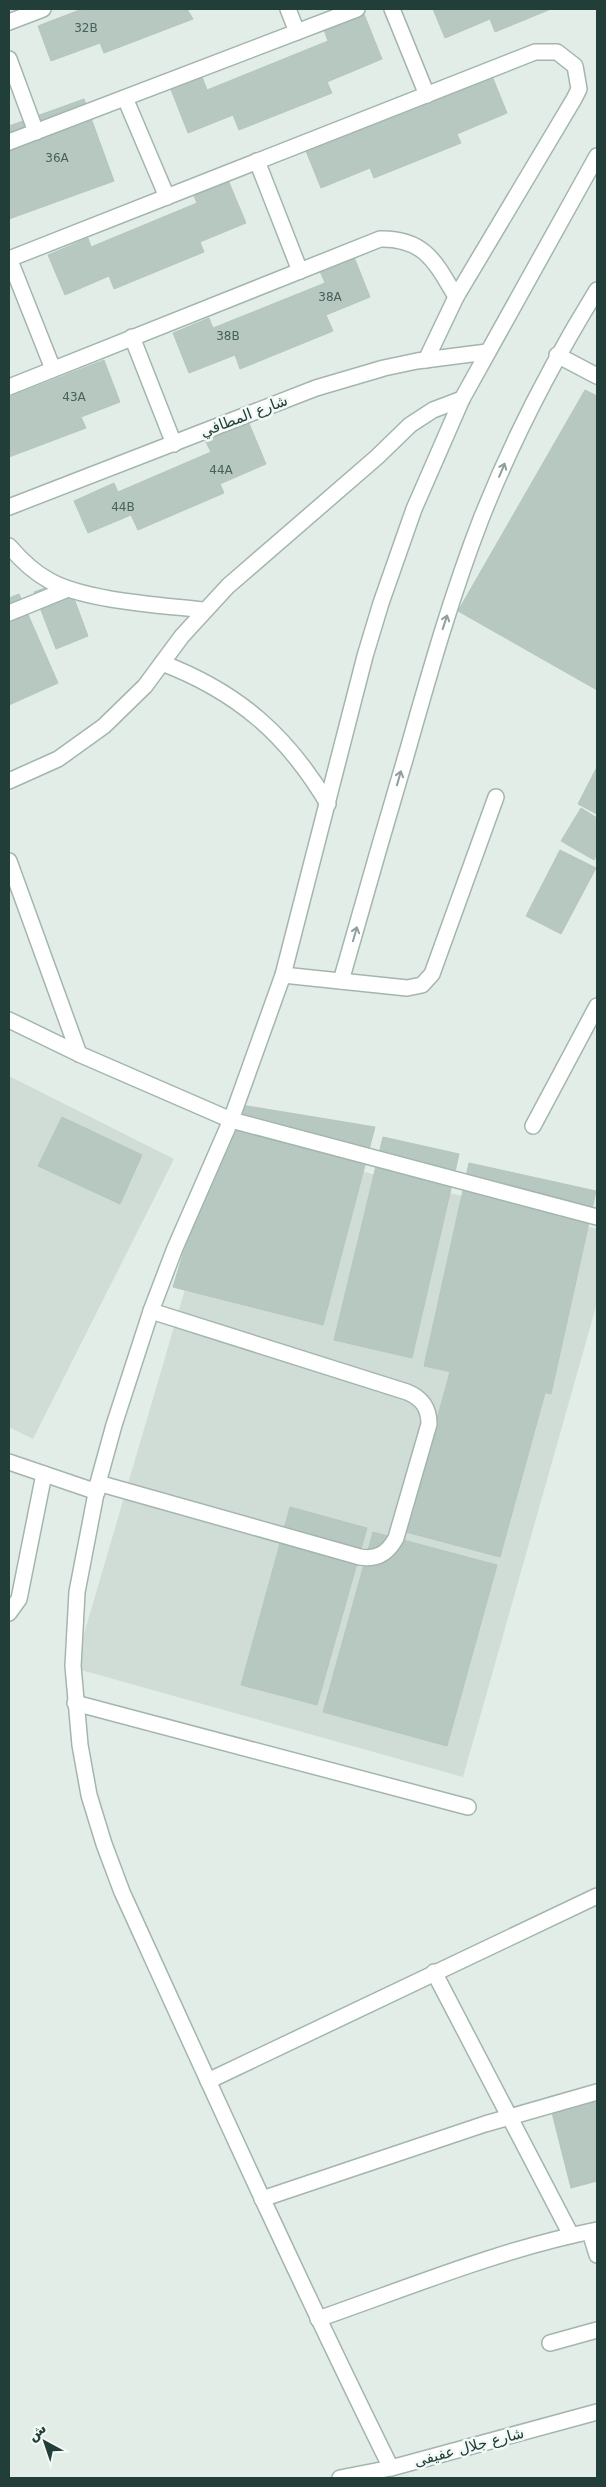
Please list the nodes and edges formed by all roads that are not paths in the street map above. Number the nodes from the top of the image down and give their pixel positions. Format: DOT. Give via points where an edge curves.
graph roads {
  1 [pos="43,9"];
  2 [pos="288,9"];
  3 [pos="357,9"];
  4 [pos="392,9"];
  5 [pos="9,22"];
  6 [pos="297,32"];
  7 [pos="9,59"];
  8 [pos="427,95"];
  9 [pos="125,98"];
  10 [pos="36,132"];
  11 [pos="9,142"];
  12 [pos="597,156"];
  13 [pos="257,161"];
  14 [pos="166,197"];
  15 [pos="9,258"];
  16 [pos="300,271"];
  17 [pos="597,290"];
  18 [pos="456,297"];
  19 [pos="132,338"];
  20 [pos="487,352"];
  21 [pos="557,355"];
  22 [pos="426,360"];
  23 [pos="53,369"];
  24 [pos="597,376"];
  25 [pos="9,386"];
  26 [pos="462,399"];
  27 [pos="174,444"];
  28 [pos="9,507"];
  29 [pos="9,546"];
  30 [pos="68,589"];
  31 [pos="204,610"];
  32 [pos="9,613"];
  33 [pos="162,664"];
  34 [pos="9,781"];
  35 [pos="496,797"];
  36 [pos="328,804"];
  37 [pos="9,861"];
  38 [pos="283,975"];
  39 [pos="341,981"];
  40 [pos="597,1006"];
  41 [pos="9,1020"];
  42 [pos="79,1054"];
  43 [pos="231,1120"];
  44 [pos="533,1126"];
  45 [pos="597,1217"];
  46 [pos="151,1311"];
  47 [pos="9,1462"];
  48 [pos="44,1474"];
  49 [pos="98,1488"];
  50 [pos="9,1613"];
  51 [pos="75,1703"];
  52 [pos="468,1807"];
  53 [pos="597,1896"];
  54 [pos="434,1972"];
  55 [pos="208,2081"];
  56 [pos="597,2092"];
  57 [pos="510,2116"];
  58 [pos="262,2199"];
  59 [pos="593,2231"];
  60 [pos="571,2236"];
  61 [pos="597,2255"];
  62 [pos="318,2320"];
  63 [pos="597,2330"];
  64 [pos="550,2343"];
  65 [pos="597,2412"];
  66 [pos="391,2468"];
  67 [pos="340,2478"];
  1 -- 5 [label="street"];
  2 -- 6 [label="street"];
  3 -- 6 [label="street"];
  4 -- 8 [label="street"];
  6 -- 9 [label="street"];
  7 -- 10 [label="street"];
  8 -- 13 [label="street"];
  8 -- 18 [label="street" via="535,52 557,52 575,66 578,77 579,88 574,99"];
  9 -- 10 [label="street"];
  9 -- 14 [label="street"];
  10 -- 11 [label="street"];
  12 -- 20 [label="street"];
  13 -- 14 [label="street"];
  13 -- 16 [label="street"];
  14 -- 15 [label="street"];
  15 -- 23 [label="street"];
  16 -- 18 [label="street" via="380,239 406,241 428,254"];
  16 -- 19 [label="street"];
  17 -- 21 [label="street"];
  18 -- 22 [label="street"];
  19 -- 23 [label="street"];
  19 -- 27 [label="street"];
  20 -- 22 [label="street, شارع المطافي"];
  20 -- 26 [label="street"];
  21 -- 24 [label="street"];
  39 -- 21 [label="street, one-way" via="460,573 505,462"];
  22 -- 27 [label="street, شارع المطافي" via="384,368 316,388"];
  23 -- 25 [label="street"];
  26 -- 31 [label="street" via="433,410 410,425"];
  26 -- 36 [label="street" via="414,509 381,603"];
  27 -- 28 [label="street, شارع المطافي"];
  29 -- 30 [label="street" via="35,572"];
  30 -- 31 [label="street" via="122,600"];
  30 -- 32 [label="street"];
  31 -- 33 [label="street"];
  33 -- 34 [label="street" via="125,707 81,743 58,759"];
  33 -- 36 [label="street" via="213,685 259,717 297,757"];
  35 -- 39 [label="street" via="428,980 415,988"];
  36 -- 38 [label="street"];
  37 -- 42 [label="street"];
  38 -- 39 [label="street"];
  38 -- 43 [label="street"];
  40 -- 44 [label="street"];
  41 -- 42 [label="street"];
  42 -- 43 [label="street"];
  43 -- 45 [label="street"];
  43 -- 46 [label="street"];
  46 -- 49 [label="street" via="131,1368"];
  46 -- 49 [label="street" via="407,1392 422,1400 429,1415 428,1424 396,1538 378,1557 360,1558"];
  47 -- 48 [label="street"];
  48 -- 49 [label="street"];
  48 -- 50 [label="street" via="18,1599"];
  49 -- 51 [label="street" via="76,1592"];
  51 -- 52 [label="street"];
  51 -- 55 [label="street" via="89,1795 104,1844 122,1892"];
  53 -- 54 [label="street"];
  54 -- 55 [label="street"];
  54 -- 57 [label="street"];
  55 -- 58 [label="street"];
  56 -- 57 [label="street"];
  57 -- 58 [label="street"];
  57 -- 60 [label="street"];
  58 -- 62 [label="street"];
  59 -- 60 [label="street"];
  59 -- 61 [label="street"];
  60 -- 62 [label="street" via="488,2260"];
  62 -- 66 [label="street"];
  63 -- 64 [label="street"];
  65 -- 66 [label="street, شارع جلال عفيفى"];
  66 -- 67 [label="street, شارع جلال عفيفى"];
}
